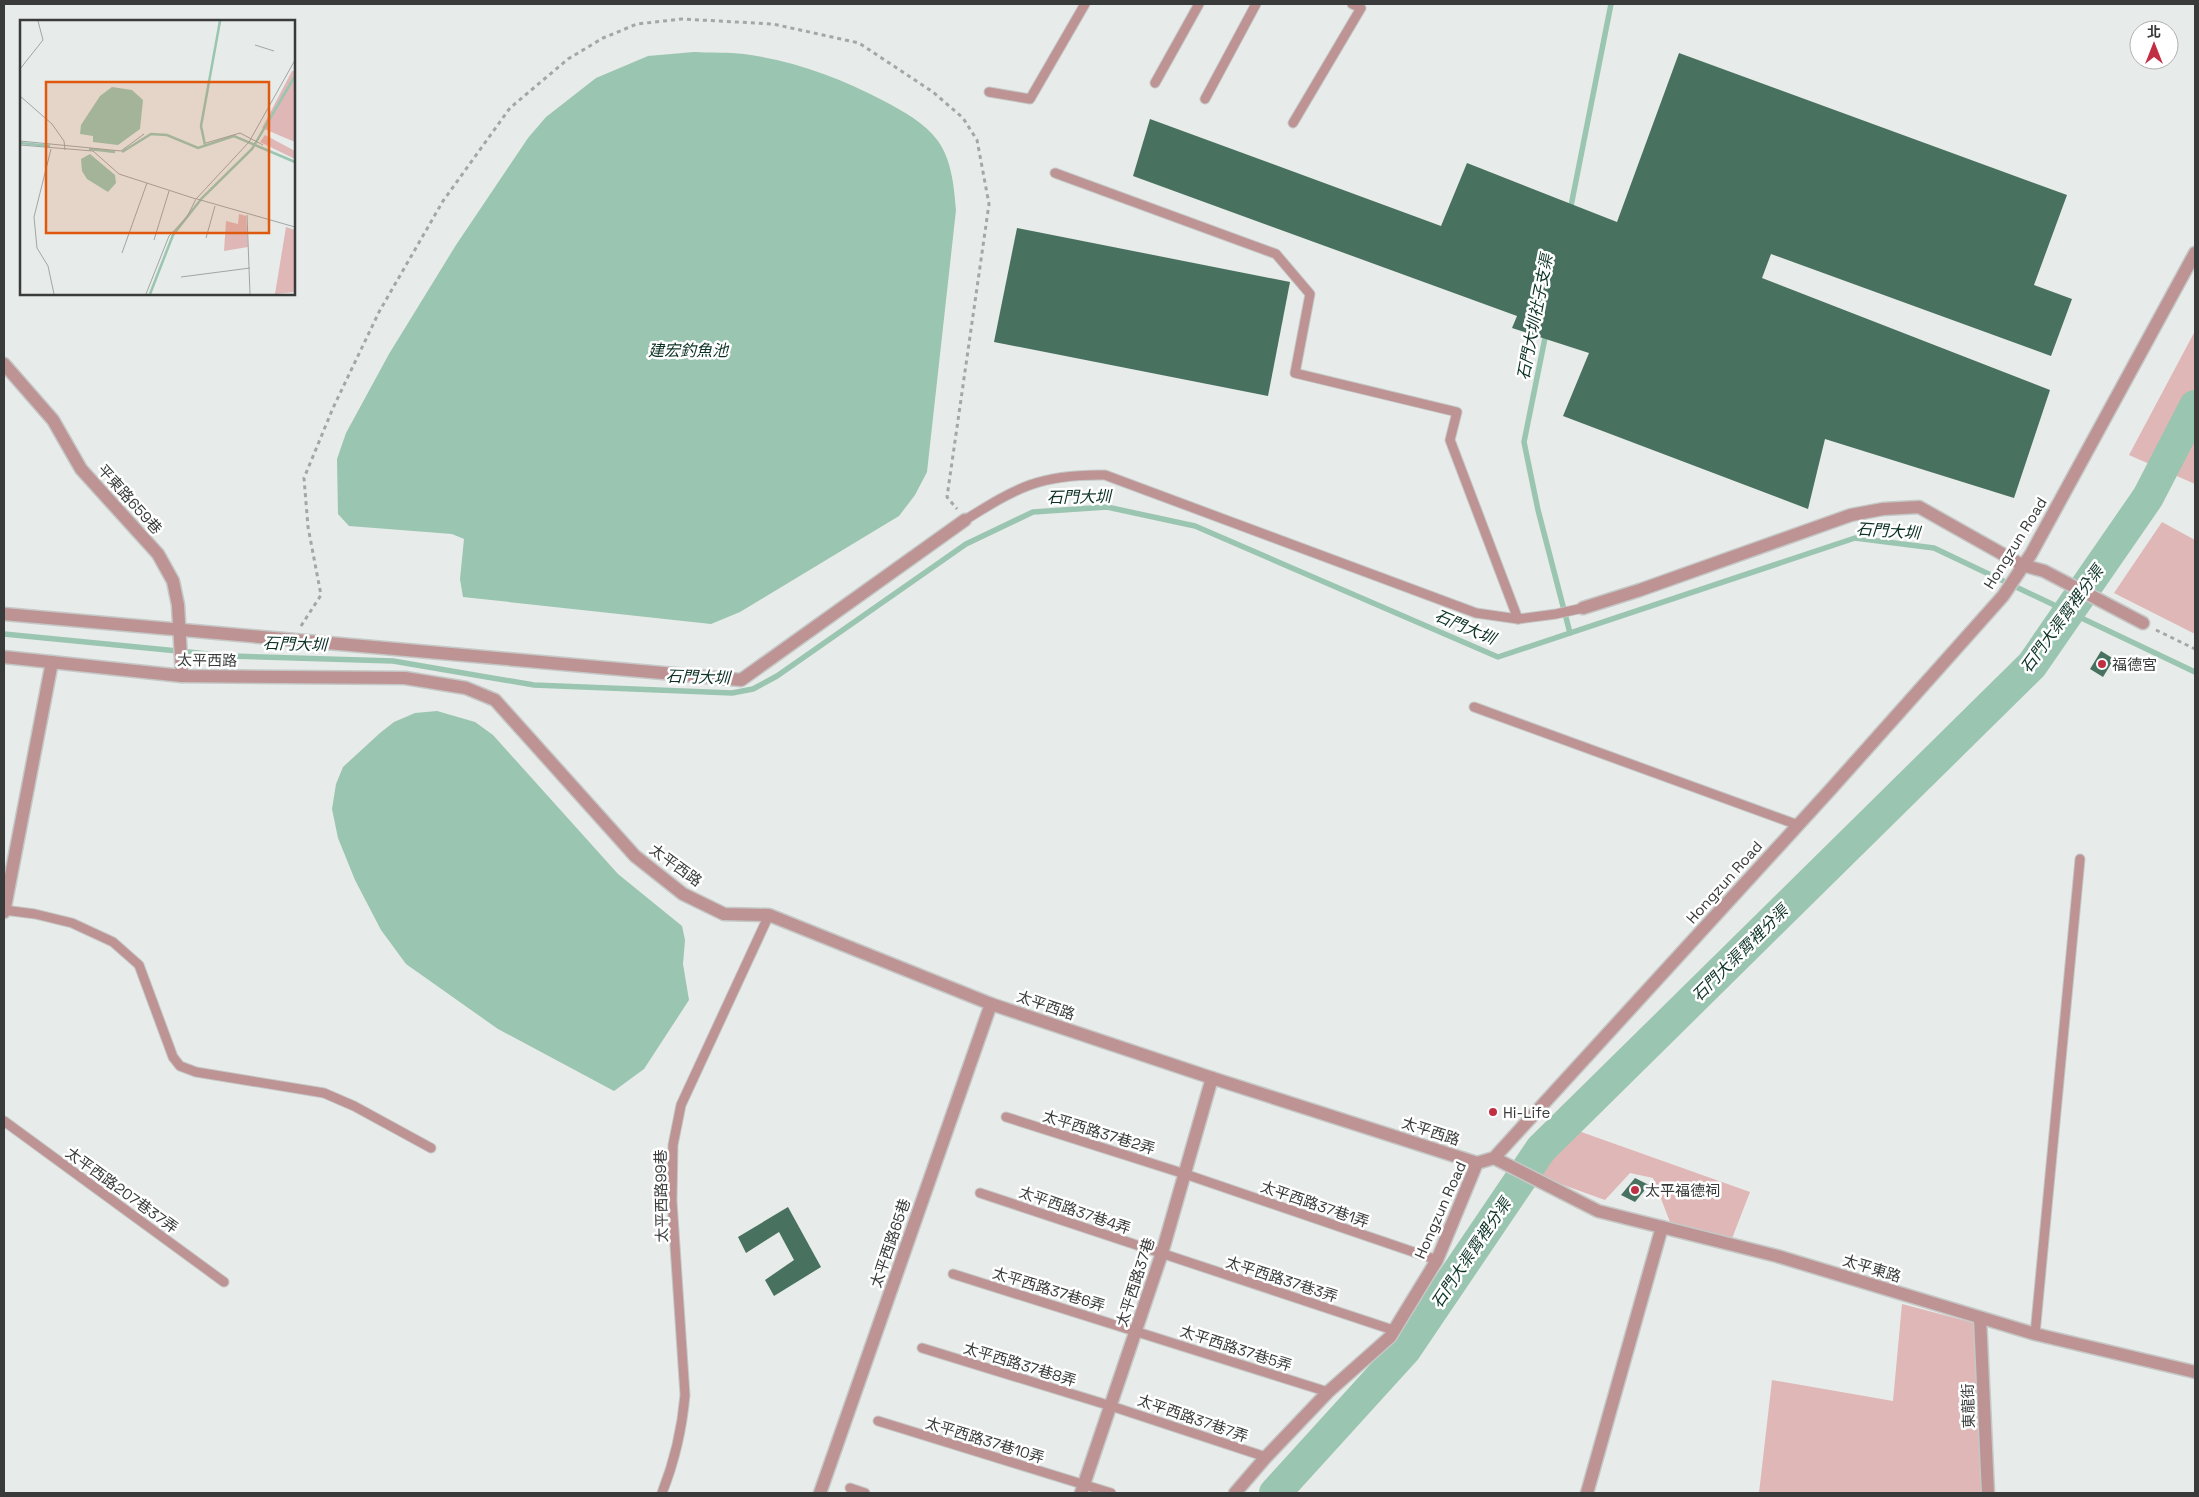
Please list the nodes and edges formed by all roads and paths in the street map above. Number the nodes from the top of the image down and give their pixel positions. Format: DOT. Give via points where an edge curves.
graph roads {
  1 [pos="1085,4"];
  2 [pos="1199,4"];
  3 [pos="1256,4"];
  4 [pos="1352,4"];
  5 [pos="1155,83"];
  6 [pos="989,92"];
  7 [pos="1205,98"];
  8 [pos="1293,123"];
  9 [pos="1055,173"];
  10 [pos="2195,253"];
  11 [pos="4,364"];
  12 [pos="965,520"];
  13 [pos="2022,565"];
  14 [pos="1583,608"];
  15 [pos="4,614"];
  16 [pos="1518,619"];
  17 [pos="2144,623"];
  18 [pos="300,628"];
  19 [pos="180,634"];
  20 [pos="2195,649"];
  21 [pos="4,657"];
  22 [pos="52,662"];
  23 [pos="182,676"];
  24 [pos="1474,707"];
  25 [pos="1798,825"];
  26 [pos="2080,859"];
  27 [pos="4,911"];
  28 [pos="769,915"];
  29 [pos="991,1004"];
  30 [pos="1212,1078"];
  31 [pos="1006,1117"];
  32 [pos="4,1121"];
  33 [pos="431,1148"];
  34 [pos="1494,1158"];
  35 [pos="1477,1163"];
  36 [pos="1185,1174"];
  37 [pos="980,1193"];
  38 [pos="1662,1227"];
  39 [pos="1162,1254"];
  40 [pos="1437,1260"];
  41 [pos="953,1274"];
  42 [pos="224,1282"];
  43 [pos="1980,1318"];
  44 [pos="1393,1330"];
  45 [pos="1136,1331"];
  46 [pos="2035,1334"];
  47 [pos="922,1348"];
  48 [pos="2195,1372"];
  49 [pos="1328,1392"];
  50 [pos="1111,1406"];
  51 [pos="878,1421"];
  52 [pos="1266,1457"];
  53 [pos="850,1488"];
  54 [pos="1082,1489"];
  55 [pos="662,1493"];
  56 [pos="820,1493"];
  57 [pos="865,1493"];
  58 [pos="1111,1493"];
  59 [pos="1235,1493"];
  60 [pos="1587,1493"];
  61 [pos="1988,1493"];
  1 -- 6 [label="lane" via="1030,99"];
  2 -- 5 [label="lane"];
  3 -- 7 [label="lane"];
  4 -- 8 [label="lane" via="1361,8"];
  9 -- 16 [label="lane" via="1276,254 1310,294 1295,373 1457,412 1450,440"];
  10 -- 13 [label="street, Hongzun Road" via="2031,554"];
  11 -- 19 [label="street, 平東路659巷" via="53,420 82,469 158,554 173,581"];
  12 -- 16 [label="lane" via="1010,492 1043,479 1073,474 1105,475 1476,613"];
  12 -- 18 [label="path" via="947,497 989,204 977,140 963,118 933,92 859,43 772,24 682,19 637,24 603,38 568,59 510,108 444,201 379,312 304,478 308,527 321,595"];
  12 -- 19 [label="street" via="741,680"];
  13 -- 14 [label="street" via="1919,507 1883,509 1851,515"];
  13 -- 17 [label="street" via="2044,572"];
  13 -- 25 [label="street, Hongzun Road" via="2003,596"];
  14 -- 16 [label="lane"];
  15 -- 19 [label="street"];
  17 -- 20 [label="path"];
  19 -- 23 [label="street, 平東路659巷"];
  21 -- 22 [label="street, 太平西路"];
  22 -- 23 [label="street, 太平西路"];
  22 -- 27 [label="street"];
  23 -- 28 [label="street, 太平西路" via="405,678 466,688 495,700 635,856 683,894 724,914"];
  24 -- 25 [label="lane"];
  25 -- 34 [label="street, Hongzun Road"];
  26 -- 46 [label="lane"];
  27 -- 33 [label="lane" via="72,923 113,942 139,965 173,1057 180,1066 196,1072 324,1093"];
  28 -- 29 [label="street, 太平西路"];
  28 -- 55 [label="lane, 太平西路99巷" via="681,1105 673,1145 672,1200 685,1395 675,1459"];
  29 -- 30 [label="street, 太平西路"];
  29 -- 56 [label="street, 太平西路65巷"];
  30 -- 35 [label="street, 太平西路"];
  30 -- 36 [label="street, 太平西路37巷"];
  31 -- 36 [label="lane, 太平西路37巷2弄"];
  32 -- 42 [label="lane, 太平西路207巷37弄"];
  34 -- 35 [label="street, Hongzun Road"];
  34 -- 38 [label="street, 太平東路" via="1598,1211"];
  35 -- 40 [label="street, Hongzun Road"];
  36 -- 39 [label="street, 太平西路37巷"];
  36 -- 40 [label="lane, 太平西路37巷1弄"];
  37 -- 39 [label="lane, 太平西路37巷4弄"];
  38 -- 43 [label="street, 太平東路" via="1777,1256"];
  38 -- 60 [label="street"];
  39 -- 44 [label="lane, 太平西路37巷3弄"];
  39 -- 45 [label="street, 太平西路37巷"];
  40 -- 44 [label="street, Hongzun Road"];
  41 -- 45 [label="lane, 太平西路37巷6弄"];
  43 -- 46 [label="street, 太平東路"];
  43 -- 61 [label="street, 東龍街"];
  44 -- 49 [label="street, Hongzun Road" via="1390,1337"];
  45 -- 49 [label="lane, 太平西路37巷5弄"];
  45 -- 50 [label="street, 太平西路37巷"];
  46 -- 48 [label="street, 太平東路"];
  47 -- 50 [label="lane, 太平西路37巷8弄"];
  49 -- 52 [label="street, Hongzun Road"];
  50 -- 52 [label="lane, 太平西路37巷7弄"];
  50 -- 54 [label="street, 太平西路37巷"];
  51 -- 54 [label="lane, 太平西路37巷10弄"];
  52 -- 59 [label="street, Hongzun Road"];
  53 -- 57 [label="lane"];
  54 -- 58 [label="lane, 太平西路37巷10弄"];
}
